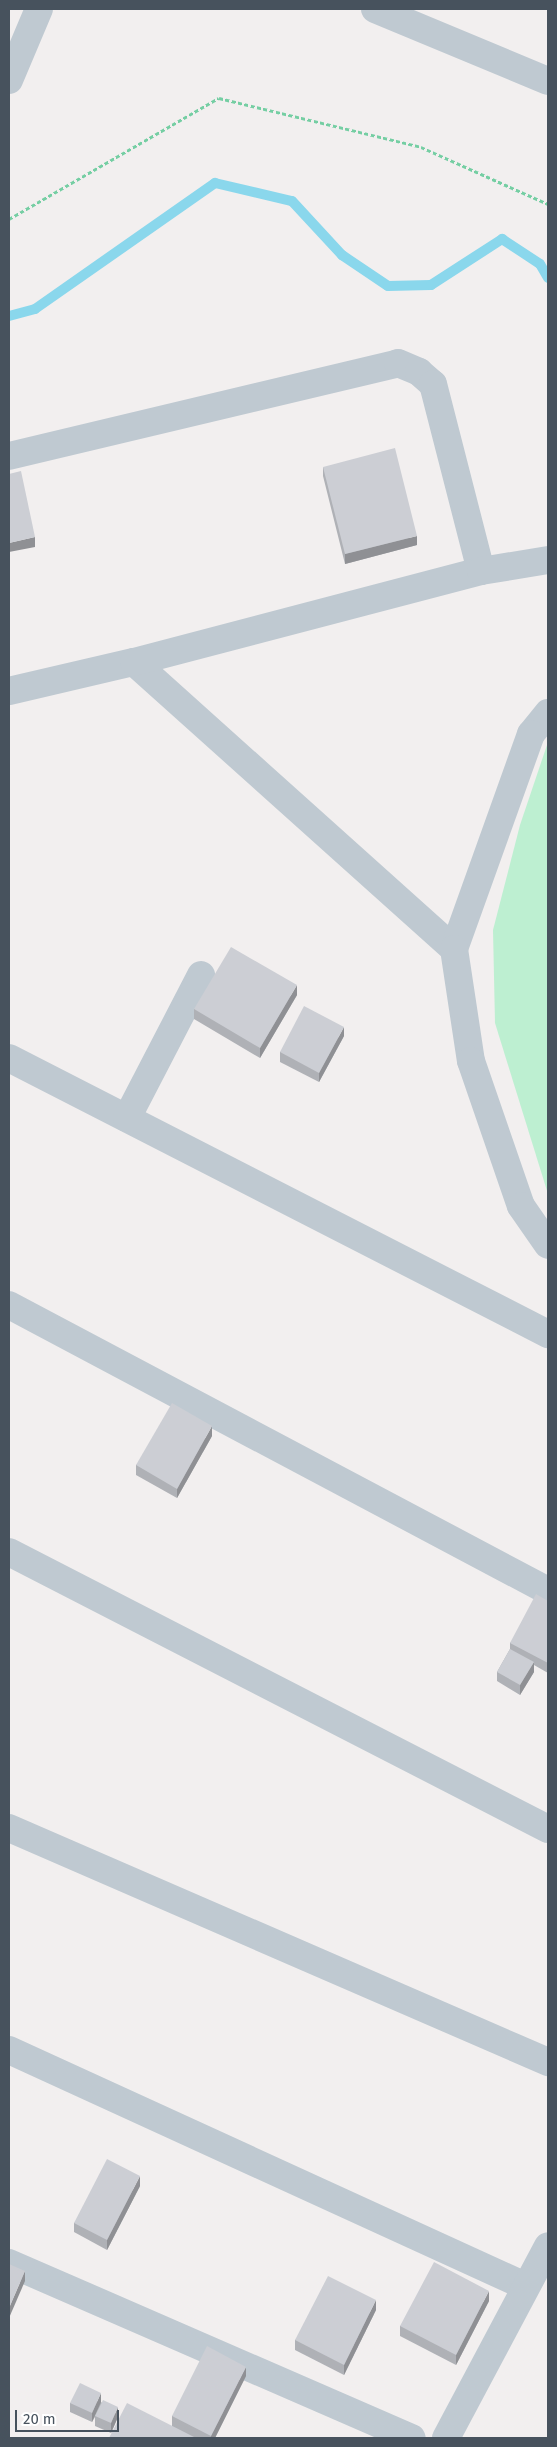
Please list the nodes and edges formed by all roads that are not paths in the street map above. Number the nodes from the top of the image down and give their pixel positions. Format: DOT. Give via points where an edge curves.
graph roads {
  1 [pos="39,9"];
  2 [pos="376,9"];
  3 [pos="9,80"];
  4 [pos="548,81"];
  5 [pos="9,456"];
  6 [pos="548,560"];
  7 [pos="481,571"];
  8 [pos="134,662"];
  9 [pos="9,691"];
  10 [pos="548,713"];
  11 [pos="454,949"];
  12 [pos="202,975"];
  13 [pos="9,1058"];
  14 [pos="127,1118"];
  15 [pos="548,1245"];
  16 [pos="9,1305"];
  17 [pos="548,1334"];
  18 [pos="9,1552"];
  19 [pos="548,1591"];
  20 [pos="9,1828"];
  21 [pos="548,1829"];
  22 [pos="9,2050"];
  23 [pos="548,2062"];
  24 [pos="548,2246"];
  25 [pos="9,2263"];
  26 [pos="525,2286"];
  27 [pos="412,2438"];
  28 [pos="446,2438"];
  1 -- 3 [label="street"];
  2 -- 4 [label="street"];
  5 -- 7 [label="street" via="398,363 419,372 433,384"];
  6 -- 7 [label="street"];
  7 -- 8 [label="street"];
  8 -- 9 [label="street"];
  8 -- 11 [label="street"];
  10 -- 11 [label="street" via="531,734"];
  11 -- 15 [label="street" via="471,1061 521,1206"];
  12 -- 14 [label="street"];
  13 -- 14 [label="street"];
  14 -- 17 [label="street"];
  16 -- 19 [label="street"];
  18 -- 21 [label="street"];
  20 -- 23 [label="street"];
  22 -- 26 [label="street"];
  24 -- 26 [label="street"];
  25 -- 27 [label="street"];
  26 -- 28 [label="street"];
}
